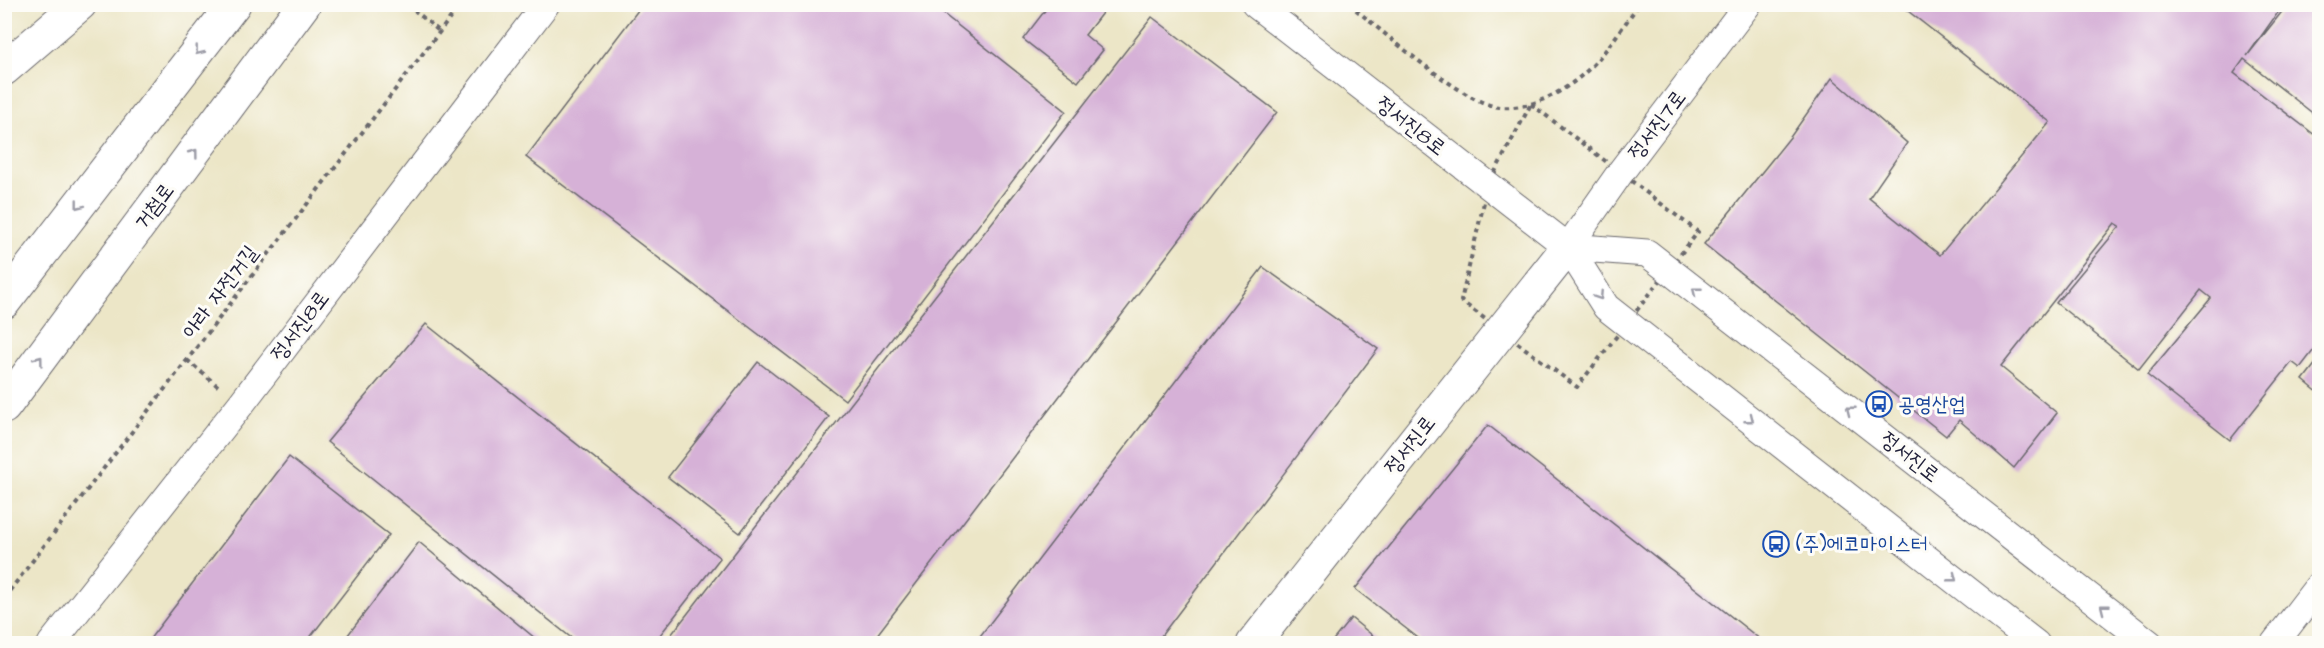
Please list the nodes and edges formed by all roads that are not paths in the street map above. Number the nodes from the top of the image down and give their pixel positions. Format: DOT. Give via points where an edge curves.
graph roads {
  1 [pos="80,4"];
  2 [pos="234,4"];
  3 [pos="304,4"];
  4 [pos="546,4"];
  5 [pos="1255,4"];
  6 [pos="1748,4"];
  7 [pos="4,69"];
  8 [pos="1568,247"];
  9 [pos="4,302"];
  10 [pos="4,407"];
  11 [pos="2319,584"];
  12 [pos="51,644"];
  13 [pos="1253,644"];
  14 [pos="2036,644"];
  15 [pos="2150,644"];
  16 [pos="2274,644"];
  1 -- 7 [label="main road"];
  2 -- 9 [label="main road, one-way"];
  10 -- 3 [label="main road, 거첨로, one-way"];
  4 -- 12 [label="street, 정서진8로" via="241,404"];
  5 -- 8 [label="street, 정서진8로"];
  6 -- 8 [label="street, 정서진7로"];
  8 -- 13 [label="main road, 정서진로"];
  8 -- 14 [label="street, one-way" via="1606,307"];
  15 -- 8 [label="street, 정서진로, one-way" via="1647,253"];
  11 -- 16 [label="street"];
}
